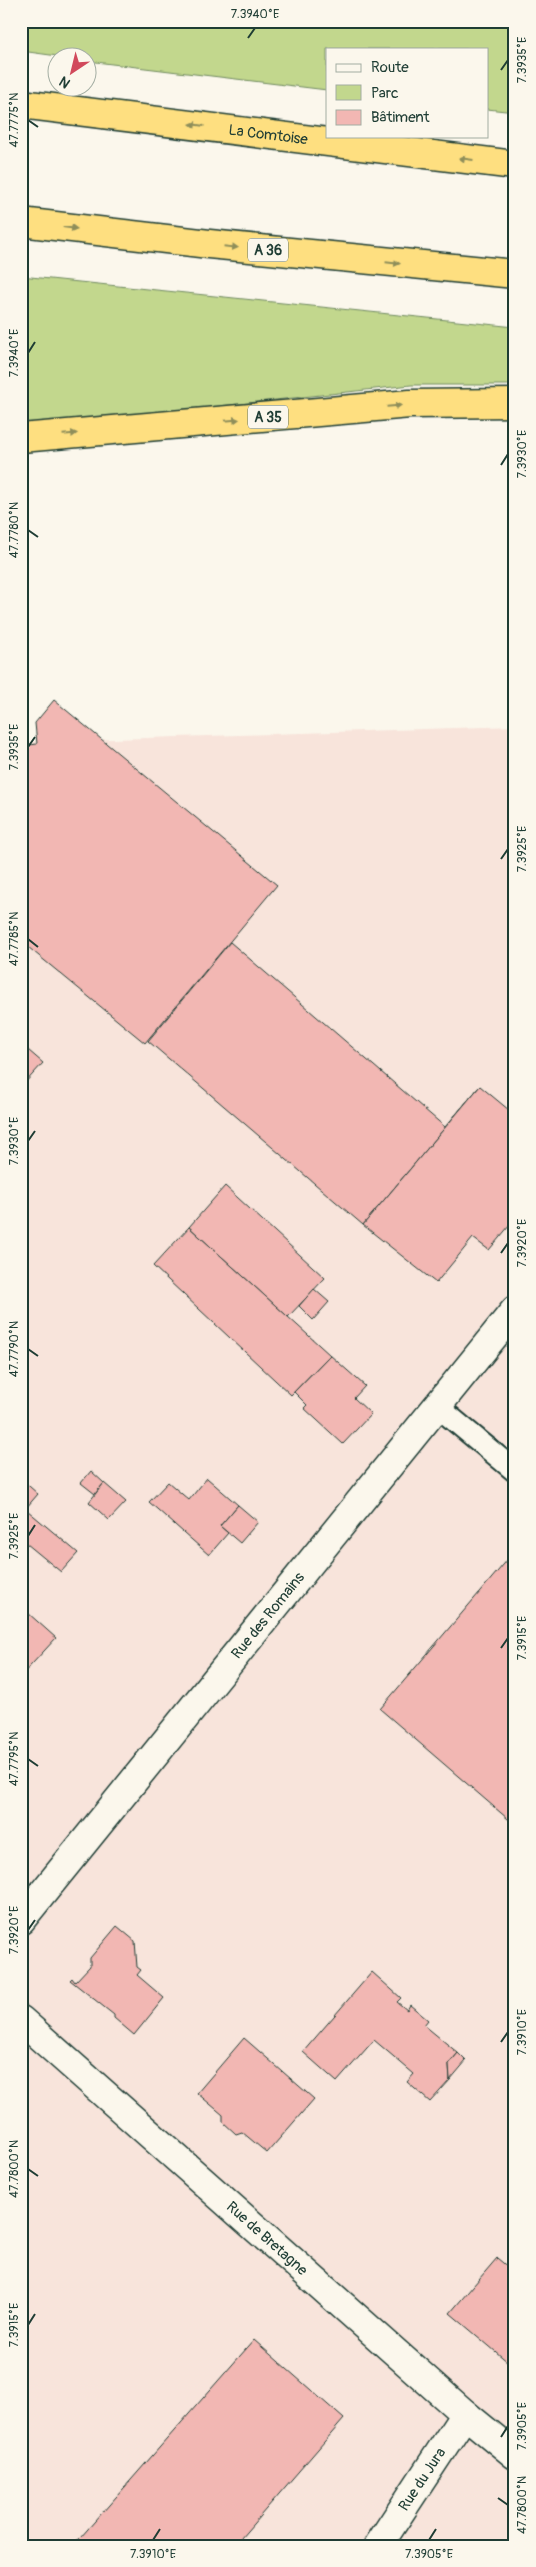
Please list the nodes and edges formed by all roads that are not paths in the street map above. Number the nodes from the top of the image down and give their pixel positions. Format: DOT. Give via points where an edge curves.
graph roads {
  1 [pos="21,104"];
  2 [pos="515,165"];
  3 [pos="21,222"];
  4 [pos="515,274"];
  5 [pos="515,403"];
  6 [pos="21,438"];
  7 [pos="515,1310"];
  8 [pos="437,1406"];
  9 [pos="515,1471"];
  10 [pos="21,1920"];
  11 [pos="21,2020"];
  12 [pos="465,2414"];
  13 [pos="515,2455"];
  14 [pos="378,2546"];
  2 -- 1 [label="highway, La Comtoise, one-way"];
  3 -- 4 [label="highway, A 36, one-way"];
  6 -- 5 [label="highway, A 35, one-way" via="410,404"];
  7 -- 8 [label="street, Rue des Romains"];
  8 -- 9 [label="lane"];
  8 -- 10 [label="street, Rue des Romains"];
  11 -- 12 [label="street, Rue de Bretagne"];
  12 -- 13 [label="street, Rue de Bretagne"];
  12 -- 14 [label="street, Rue du Jura"];
}
